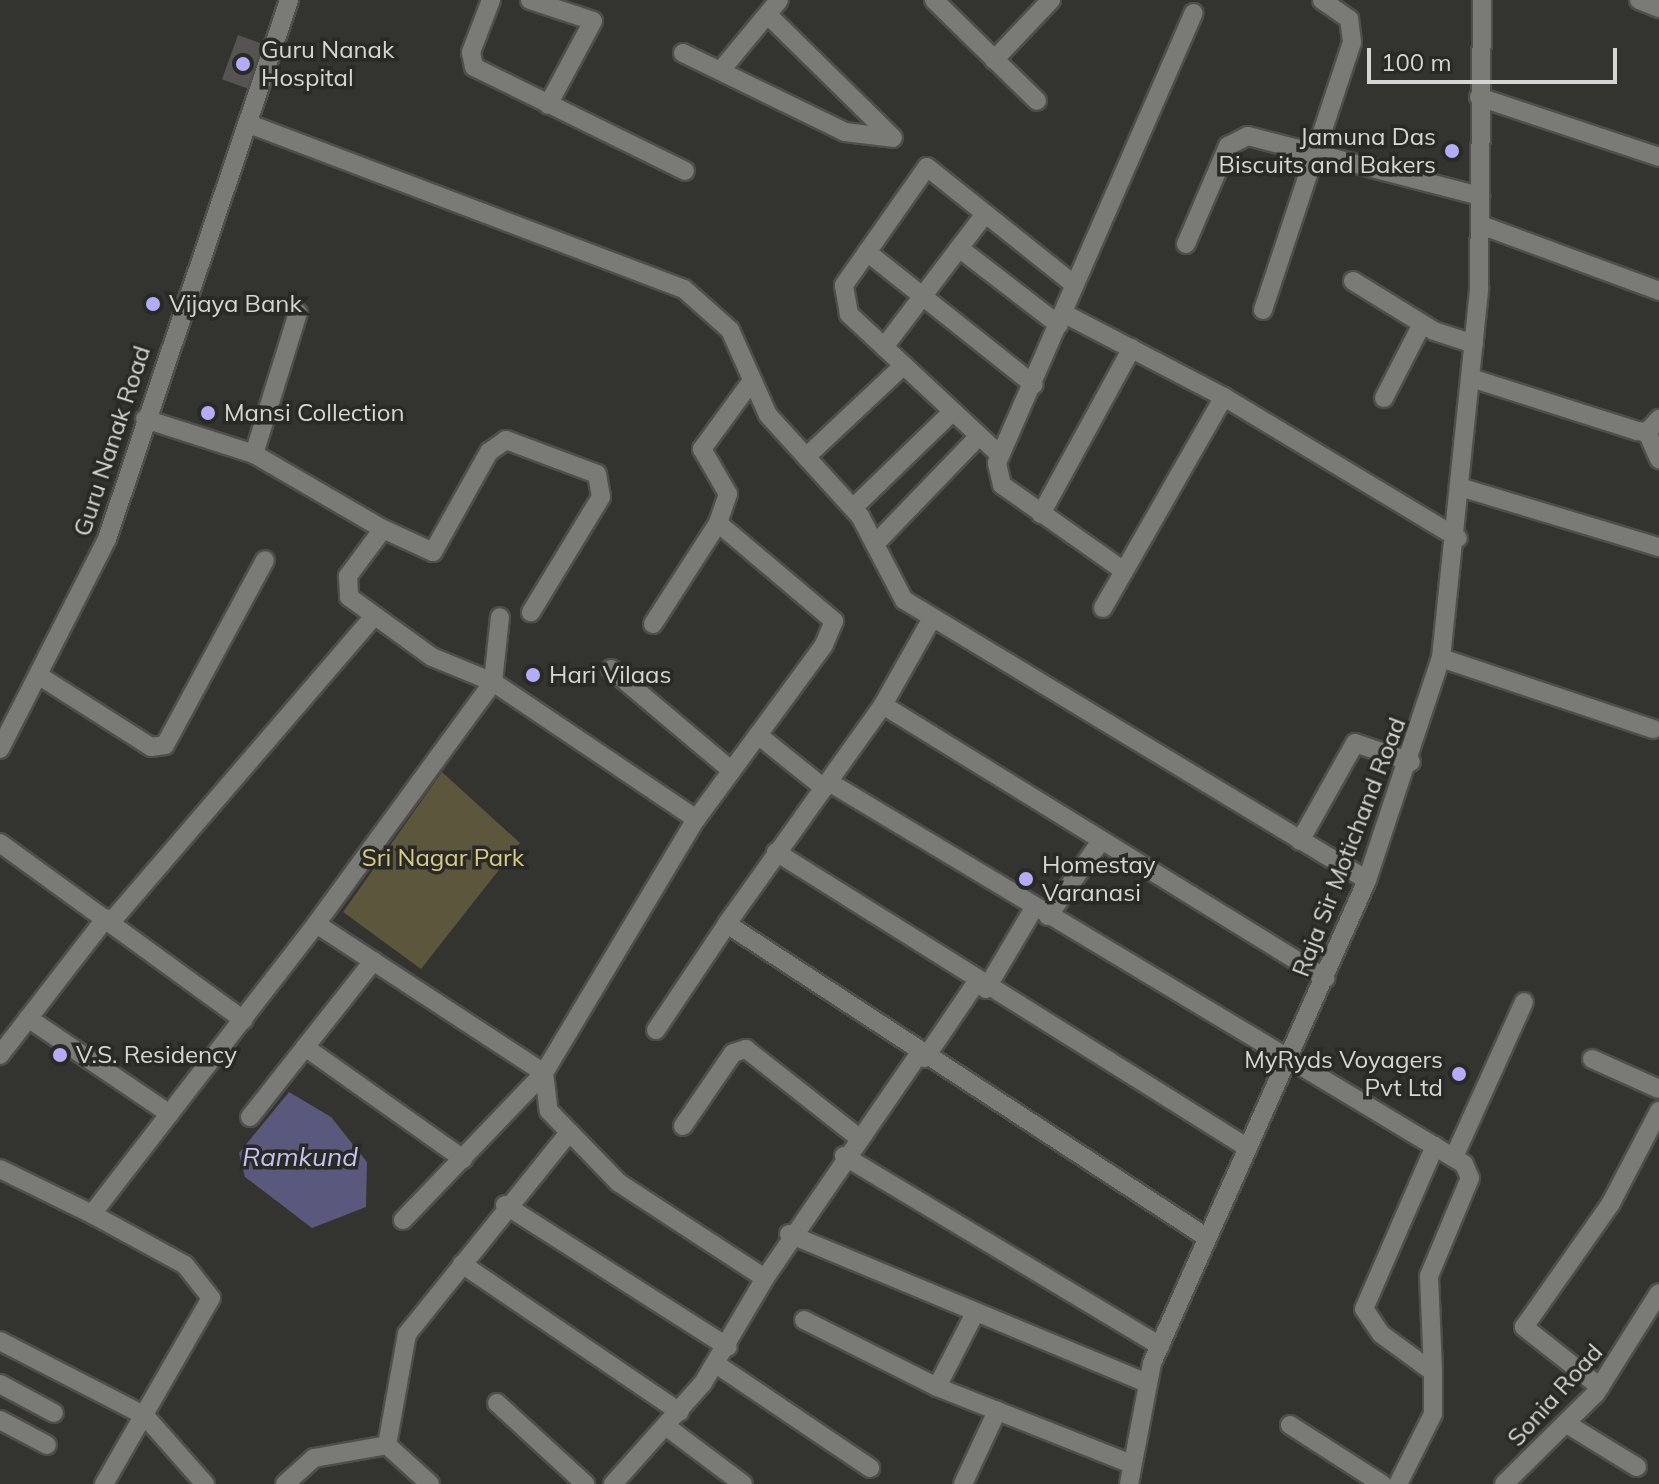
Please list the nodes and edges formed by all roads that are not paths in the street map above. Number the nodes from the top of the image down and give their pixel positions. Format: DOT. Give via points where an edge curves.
graph roads {
  1 [pos="289,0"];
  2 [pos="491,0"];
  3 [pos="530,0"];
  4 [pos="934,0"];
  5 [pos="1051,0"];
  6 [pos="1322,0"];
  7 [pos="1482,0"];
  8 [pos="1639,0"];
  9 [pos="774,8"];
  10 [pos="1659,8"];
  11 [pos="1194,13"];
  12 [pos="683,53"];
  13 [pos="994,60"];
  14 [pos="722,69"];
  15 [pos="1479,97"];
  16 [pos="1037,101"];
  17 [pos="548,105"];
  18 [pos="252,125"];
  19 [pos="1316,152"];
  20 [pos="1659,157"];
  21 [pos="685,171"];
  22 [pos="1480,196"];
  23 [pos="985,214"];
  24 [pos="1481,225"];
  25 [pos="1186,244"];
  26 [pos="959,248"];
  27 [pos="867,252"];
  28 [pos="1353,281"];
  29 [pos="1075,285"];
  30 [pos="1659,291"];
  31 [pos="922,295"];
  32 [pos="1263,310"];
  33 [pos="298,313"];
  34 [pos="1061,319"];
  35 [pos="1422,324"];
  36 [pos="1474,344"];
  37 [pos="884,347"];
  38 [pos="1132,348"];
  39 [pos="904,365"];
  40 [pos="1471,378"];
  41 [pos="751,382"];
  42 [pos="1034,385"];
  43 [pos="1224,397"];
  44 [pos="1384,398"];
  45 [pos="953,411"];
  46 [pos="145,419"];
  47 [pos="1653,426"];
  48 [pos="979,436"];
  49 [pos="254,454"];
  50 [pos="1000,455"];
  51 [pos="806,457"];
  52 [pos="1659,459"];
  53 [pos="1463,488"];
  54 [pos="853,508"];
  55 [pos="1041,514"];
  56 [pos="718,523"];
  57 [pos="383,529"];
  58 [pos="1458,538"];
  59 [pos="875,544"];
  60 [pos="1659,547"];
  61 [pos="265,560"];
  62 [pos="1124,571"];
  63 [pos="1103,608"];
  64 [pos="531,612"];
  65 [pos="500,617"];
  66 [pos="372,619"];
  67 [pos="931,620"];
  68 [pos="653,624"];
  69 [pos="1441,658"];
  70 [pos="611,669"];
  71 [pos="38,675"];
  72 [pos="493,682"];
  73 [pos="883,705"];
  74 [pos="1653,729"];
  75 [pos="758,735"];
  76 [pos="0,749"];
  77 [pos="1411,762"];
  78 [pos="732,771"];
  79 [pos="826,785"];
  80 [pos="696,819"];
  81 [pos="1101,841"];
  82 [pos="1300,841"];
  83 [pos="0,843"];
  84 [pos="776,852"];
  85 [pos="1367,880"];
  86 [pos="1041,912"];
  87 [pos="108,920"];
  88 [pos="316,924"];
  89 [pos="727,924"];
  90 [pos="373,961"];
  91 [pos="1325,978"];
  92 [pos="981,986"];
  93 [pos="1524,1002"];
  94 [pos="28,1018"];
  95 [pos="244,1020"];
  96 [pos="656,1030"];
  97 [pos="305,1047"];
  98 [pos="0,1055"];
  99 [pos="922,1056"];
  100 [pos="1592,1059"];
  101 [pos="1289,1064"];
  102 [pos="544,1073"];
  103 [pos="1659,1089"];
  104 [pos="1659,1111"];
  105 [pos="170,1114"];
  106 [pos="250,1117"];
  107 [pos="683,1126"];
  108 [pos="566,1136"];
  109 [pos="858,1137"];
  110 [pos="1435,1146"];
  111 [pos="1248,1148"];
  112 [pos="844,1156"];
  113 [pos="1454,1157"];
  114 [pos="463,1159"];
  115 [pos="0,1169"];
  116 [pos="505,1205"];
  117 [pos="92,1214"];
  118 [pos="403,1220"];
  119 [pos="789,1234"];
  120 [pos="1206,1237"];
  121 [pos="462,1264"];
  122 [pos="765,1278"];
  123 [pos="1659,1293"];
  124 [pos="975,1313"];
  125 [pos="804,1320"];
  126 [pos="0,1341"];
  127 [pos="1160,1346"];
  128 [pos="728,1347"];
  129 [pos="716,1364"];
  130 [pos="1433,1372"];
  131 [pos="1145,1382"];
  132 [pos="0,1384"];
  133 [pos="937,1387"];
  134 [pos="1600,1387"];
  135 [pos="497,1403"];
  136 [pos="997,1411"];
  137 [pos="680,1412"];
  138 [pos="54,1413"];
  139 [pos="145,1416"];
  140 [pos="0,1420"];
  141 [pos="1567,1424"];
  142 [pos="1290,1425"];
  143 [pos="667,1427"];
  144 [pos="47,1445"];
  145 [pos="387,1445"];
  146 [pos="1129,1463"];
  147 [pos="1637,1467"];
  148 [pos="870,1468"];
  149 [pos="104,1484"];
  150 [pos="205,1484"];
  151 [pos="285,1484"];
  152 [pos="430,1484"];
  153 [pos="585,1484"];
  154 [pos="613,1484"];
  155 [pos="743,1484"];
  156 [pos="963,1484"];
  157 [pos="1129,1484"];
  158 [pos="1382,1484"];
  159 [pos="1398,1484"];
  160 [pos="1504,1484"];
  1 -- 18 [label="street, Guru Nanak Road"];
  2 -- 17 [label="street" via="471,52 474,67"];
  3 -- 17 [label="street" via="593,21"];
  4 -- 13 [label="street"];
  5 -- 13 [label="street"];
  6 -- 19 [label="street" via="1349,19 1352,42"];
  7 -- 15 [label="street, Raja Sir Motichand Road"];
  8 -- 10 [label="street"];
  9 -- 14 [label="street"];
  9 -- 14 [label="street" via="893,138 845,132"];
  11 -- 29 [label="street"];
  12 -- 14 [label="street"];
  13 -- 16 [label="street"];
  15 -- 20 [label="street"];
  15 -- 22 [label="street, Raja Sir Motichand Road"];
  17 -- 21 [label="street"];
  18 -- 41 [label="street" via="684,289 730,330"];
  18 -- 46 [label="street, Guru Nanak Road"];
  19 -- 22 [label="street"];
  19 -- 25 [label="street" via="1258,136 1233,140"];
  19 -- 32 [label="street"];
  22 -- 24 [label="street, Raja Sir Motichand Road"];
  23 -- 26 [label="street"];
  23 -- 27 [label="street" via="927,167"];
  23 -- 29 [label="street"];
  24 -- 30 [label="street"];
  24 -- 36 [label="street, Raja Sir Motichand Road"];
  26 -- 31 [label="street"];
  26 -- 34 [label="street"];
  27 -- 31 [label="street"];
  27 -- 37 [label="street" via="842,301"];
  28 -- 35 [label="street"];
  29 -- 34 [label="street"];
  31 -- 37 [label="street"];
  31 -- 42 [label="street"];
  33 -- 49 [label="street"];
  34 -- 38 [label="street"];
  34 -- 42 [label="street"];
  35 -- 36 [label="street"];
  35 -- 44 [label="street"];
  36 -- 40 [label="street, Raja Sir Motichand Road"];
  37 -- 39 [label="street"];
  38 -- 43 [label="street"];
  38 -- 55 [label="street"];
  39 -- 45 [label="street"];
  39 -- 51 [label="street"];
  40 -- 47 [label="street"];
  40 -- 53 [label="street, Raja Sir Motichand Road"];
  41 -- 51 [label="street"];
  41 -- 56 [label="street" via="702,449 728,494"];
  42 -- 50 [label="street"];
  43 -- 58 [label="street"];
  43 -- 62 [label="street"];
  45 -- 48 [label="street"];
  45 -- 54 [label="street"];
  46 -- 49 [label="street"];
  46 -- 71 [label="street, Guru Nanak Road" via="107,539"];
  47 -- 52 [label="street"];
  48 -- 50 [label="street"];
  48 -- 59 [label="street"];
  49 -- 57 [label="street"];
  50 -- 55 [label="street" via="1002,485"];
  51 -- 54 [label="street"];
  53 -- 58 [label="street, Raja Sir Motichand Road"];
  53 -- 60 [label="street"];
  54 -- 59 [label="street"];
  55 -- 62 [label="street"];
  56 -- 68 [label="street"];
  56 -- 75 [label="street" via="834,621"];
  57 -- 64 [label="street" via="433,552 489,452 506,440 597,474 601,497"];
  57 -- 66 [label="street" via="348,576 349,597"];
  58 -- 69 [label="street, Raja Sir Motichand Road"];
  59 -- 67 [label="street" via="904,600"];
  61 -- 71 [label="street" via="165,745 151,747"];
  62 -- 63 [label="street"];
  65 -- 72 [label="street"];
  66 -- 72 [label="street" via="432,657"];
  66 -- 87 [label="street"];
  67 -- 73 [label="street"];
  67 -- 82 [label="street"];
  69 -- 74 [label="street"];
  69 -- 77 [label="street, Raja Sir Motichand Road"];
  70 -- 78 [label="street"];
  71 -- 76 [label="street, Guru Nanak Road"];
  72 -- 80 [label="street" via="544,709"];
  72 -- 88 [label="street"];
  73 -- 79 [label="street"];
  73 -- 81 [label="street"];
  75 -- 78 [label="street"];
  75 -- 79 [label="street"];
  77 -- 82 [label="street" via="1368,741 1355,743"];
  77 -- 85 [label="street, Raja Sir Motichand Road"];
  78 -- 80 [label="street"];
  79 -- 84 [label="street"];
  79 -- 86 [label="street"];
  80 -- 102 [label="street"];
  81 -- 86 [label="street"];
  81 -- 91 [label="street"];
  82 -- 85 [label="street"];
  83 -- 87 [label="street"];
  84 -- 89 [label="street"];
  84 -- 92 [label="street"];
  85 -- 91 [label="street, Raja Sir Motichand Road"];
  86 -- 92 [label="street"];
  86 -- 101 [label="street"];
  87 -- 94 [label="street"];
  87 -- 95 [label="street"];
  88 -- 90 [label="street"];
  88 -- 95 [label="street"];
  89 -- 96 [label="street"];
  89 -- 99 [label="street"];
  90 -- 97 [label="street"];
  90 -- 102 [label="street"];
  91 -- 101 [label="street, Raja Sir Motichand Road"];
  92 -- 99 [label="street"];
  92 -- 111 [label="street"];
  93 -- 113 [label="street"];
  94 -- 98 [label="street"];
  94 -- 105 [label="street"];
  95 -- 105 [label="street"];
  97 -- 106 [label="street"];
  97 -- 114 [label="street"];
  99 -- 109 [label="street"];
  99 -- 120 [label="street"];
  100 -- 103 [label="street"];
  101 -- 110 [label="street"];
  101 -- 111 [label="street, Raja Sir Motichand Road"];
  102 -- 108 [label="street" via="543,1096"];
  102 -- 114 [label="street"];
  104 -- 134 [label="street" via="1611,1203 1524,1327"];
  105 -- 117 [label="street"];
  107 -- 109 [label="street" via="733,1053 746,1049"];
  108 -- 116 [label="street"];
  108 -- 122 [label="street" via="619,1183"];
  109 -- 112 [label="street"];
  110 -- 113 [label="street"];
  110 -- 130 [label="street" via="1364,1309 1381,1334"];
  111 -- 120 [label="street, Raja Sir Motichand Road"];
  112 -- 119 [label="street"];
  112 -- 127 [label="street"];
  113 -- 130 [label="street" via="1470,1178 1429,1276"];
  114 -- 118 [label="street"];
  115 -- 117 [label="street"];
  116 -- 121 [label="street"];
  116 -- 128 [label="street"];
  117 -- 139 [label="street" via="185,1265 211,1298"];
  119 -- 122 [label="street"];
  119 -- 124 [label="street"];
  120 -- 127 [label="street, Raja Sir Motichand Road"];
  121 -- 137 [label="street"];
  121 -- 145 [label="street" via="407,1334"];
  122 -- 128 [label="street"];
  123 -- 134 [label="street, Sonia Road"];
  124 -- 131 [label="street"];
  124 -- 133 [label="street"];
  125 -- 133 [label="street"];
  126 -- 139 [label="street"];
  127 -- 131 [label="street, Raja Sir Motichand Road"];
  128 -- 129 [label="street"];
  129 -- 137 [label="street"];
  129 -- 148 [label="street"];
  130 -- 159 [label="street" via="1433,1414"];
  131 -- 146 [label="street, Raja Sir Motichand Road"];
  132 -- 138 [label="street"];
  133 -- 136 [label="street"];
  134 -- 141 [label="street, Sonia Road"];
  135 -- 153 [label="street"];
  136 -- 146 [label="street"];
  136 -- 156 [label="street"];
  137 -- 143 [label="street"];
  139 -- 149 [label="street"];
  139 -- 150 [label="street"];
  140 -- 144 [label="street"];
  141 -- 147 [label="street"];
  141 -- 160 [label="street, Sonia Road"];
  142 -- 158 [label="street"];
  143 -- 154 [label="street"];
  143 -- 155 [label="street"];
  145 -- 151 [label="street" via="314,1458"];
  145 -- 152 [label="street"];
  146 -- 157 [label="street, Raja Sir Motichand Road"];
}
